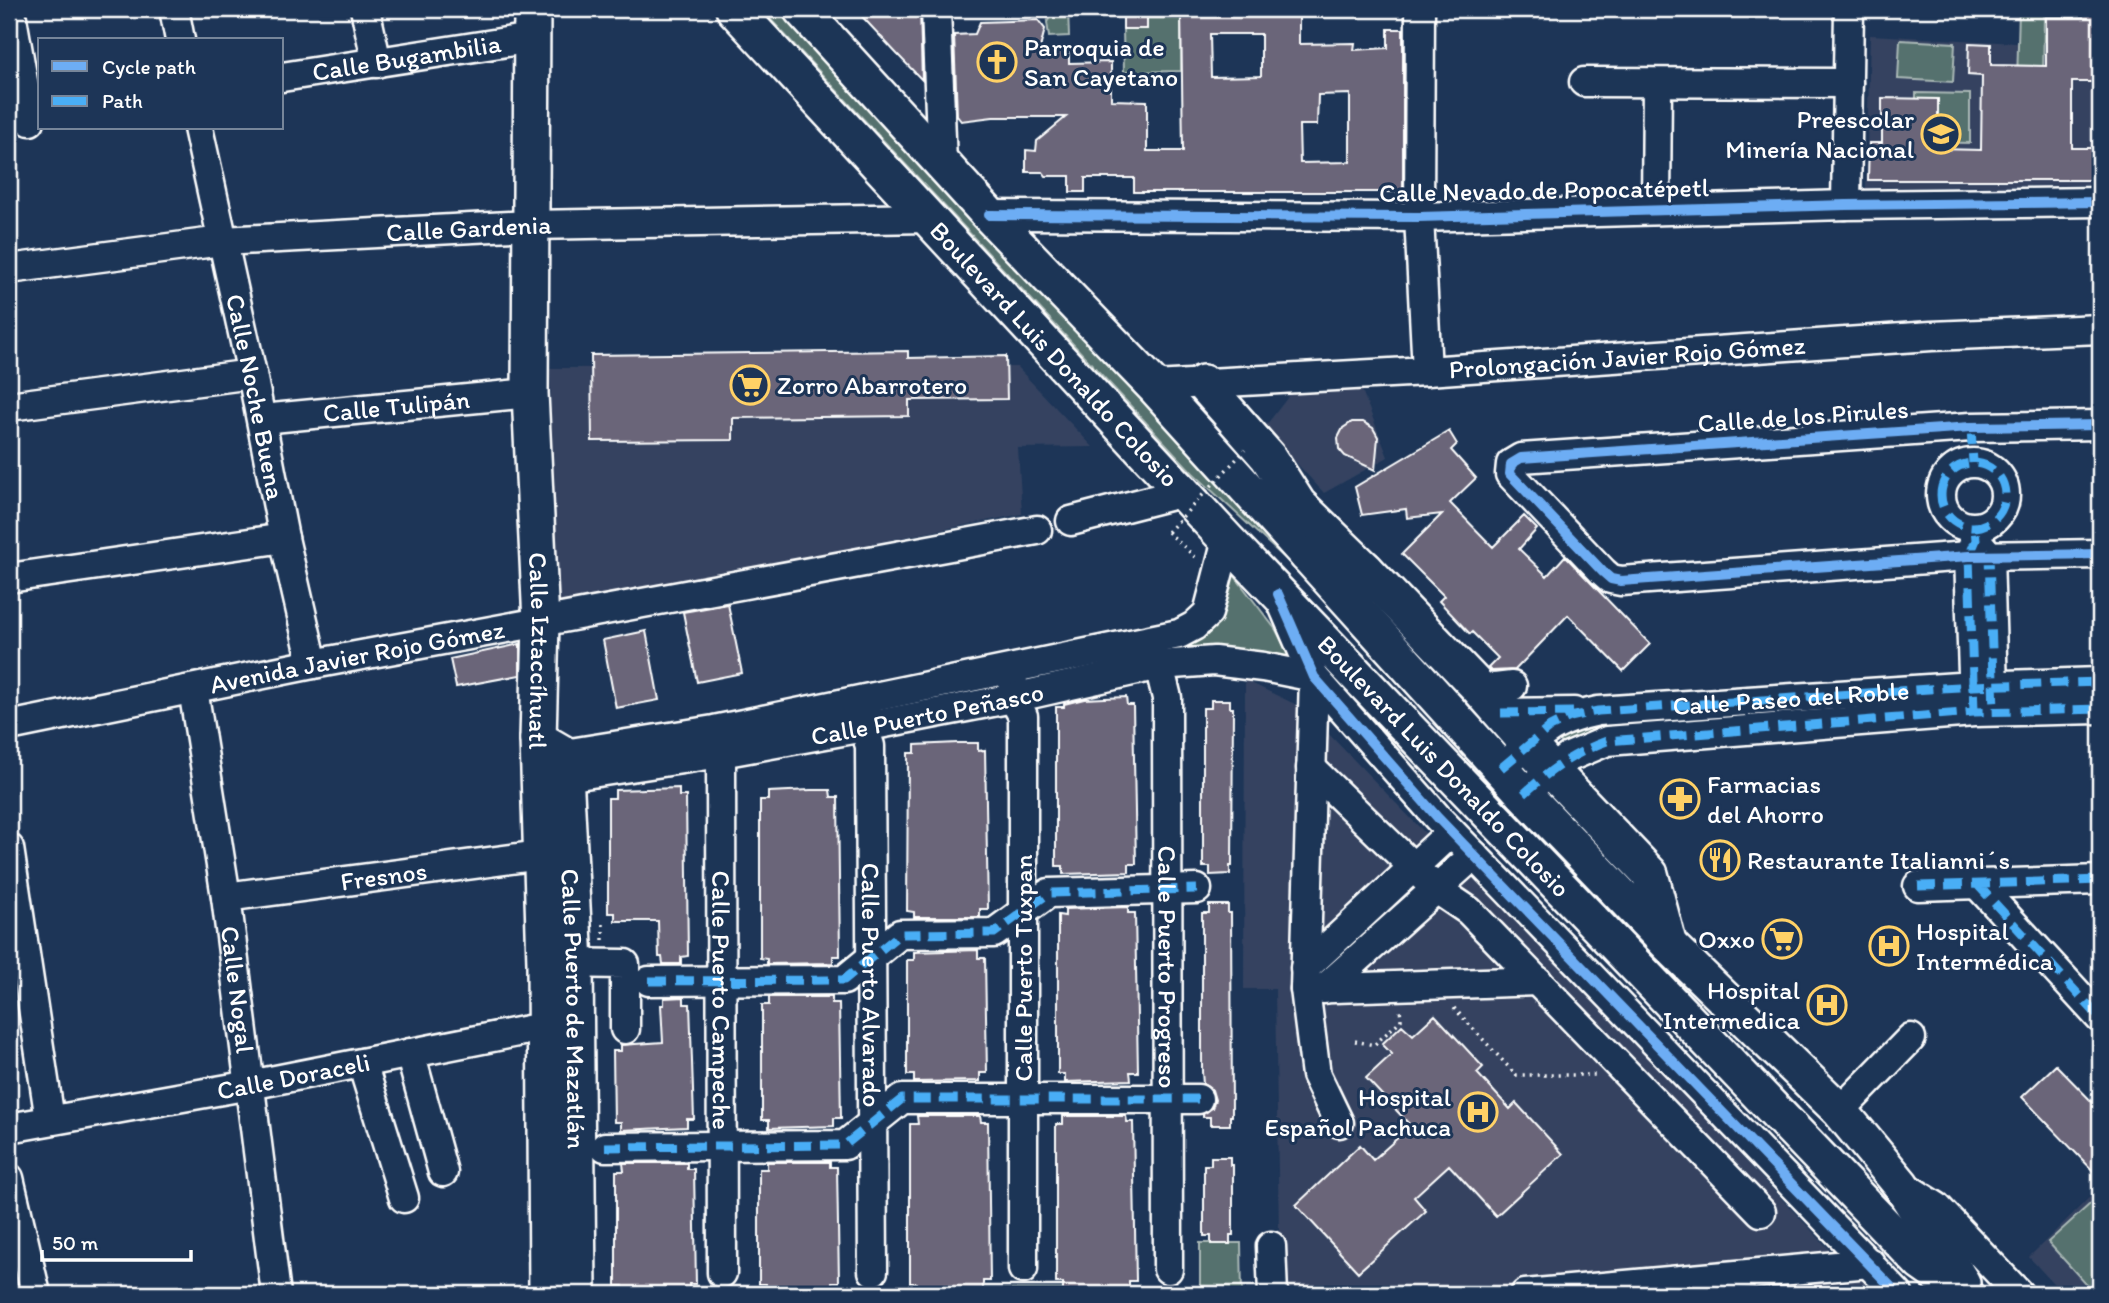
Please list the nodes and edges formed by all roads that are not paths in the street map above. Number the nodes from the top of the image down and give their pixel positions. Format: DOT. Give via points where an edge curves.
graph roads {
  1 [pos="174,9"];
  2 [pos="365,9"];
  3 [pos="734,9"];
  4 [pos="801,9"];
  5 [pos="936,9"];
  6 [pos="1420,9"];
  7 [pos="1849,9"];
  8 [pos="12,18"];
  9 [pos="532,24"];
  10 [pos="180,38"];
  11 [pos="377,63"];
  12 [pos="284,77"];
  13 [pos="1584,82"];
  14 [pos="1657,83"];
  15 [pos="1848,83"];
  16 [pos="26,121"];
  17 [pos="198,130"];
  18 [pos="942,164"];
  19 [pos="2100,202"];
  20 [pos="1846,205"];
  21 [pos="1656,209"];
  22 [pos="989,215"];
  23 [pos="1419,217"];
  24 [pos="929,218"];
  25 [pos="530,225"];
  26 [pos="222,241"];
  27 [pos="9,269"];
  28 [pos="2100,329"];
  29 [pos="1427,371"];
  30 [pos="253,374"];
  31 [pos="1203,383"];
  32 [pos="1154,386"];
  33 [pos="530,393"];
  34 [pos="9,406"];
  35 [pos="262,419"];
  36 [pos="2100,425"];
  37 [pos="1971,427"];
  38 [pos="1973,463"];
  39 [pos="1184,492"];
  40 [pos="1070,521"];
  41 [pos="1037,530"];
  42 [pos="284,538"];
  43 [pos="1227,540"];
  44 [pos="1977,545"];
  45 [pos="2100,554"];
  46 [pos="1307,555"];
  47 [pos="1366,570"];
  48 [pos="9,578"];
  49 [pos="1278,594"];
  50 [pos="541,622"];
  51 [pos="313,664"];
  52 [pos="1159,665"];
  53 [pos="1012,670"];
  54 [pos="1314,677"];
  55 [pos="2100,682"];
  56 [pos="192,689"];
  57 [pos="1013,698"];
  58 [pos="1983,699"];
  59 [pos="2100,709"];
  60 [pos="863,713"];
  61 [pos="1517,718"];
  62 [pos="9,726"];
  63 [pos="718,742"];
  64 [pos="549,762"];
  65 [pos="1311,768"];
  66 [pos="1501,768"];
  67 [pos="1524,794"];
  68 [pos="1451,832"];
  69 [pos="9,848"];
  70 [pos="541,855"];
  71 [pos="1474,855"];
  72 [pos="1414,866"];
  73 [pos="2100,880"];
  74 [pos="1976,883"];
  75 [pos="1918,886"];
  76 [pos="1435,888"];
  77 [pos="1197,889"];
  78 [pos="1168,890"];
  79 [pos="226,898"];
  80 [pos="1023,911"];
  81 [pos="1669,945"];
  82 [pos="871,958"];
  83 [pos="560,963"];
  84 [pos="649,981"];
  85 [pos="722,981"];
  86 [pos="1538,981"];
  87 [pos="1311,982"];
  88 [pos="2100,1018"];
  89 [pos="561,1024"];
  90 [pos="625,1029"];
  91 [pos="1910,1038"];
  92 [pos="410,1053"];
  93 [pos="362,1063"];
  94 [pos="250,1085"];
  95 [pos="1023,1099"];
  96 [pos="1168,1099"];
  97 [pos="1198,1099"];
  98 [pos="1840,1111"];
  99 [pos="50,1120"];
  100 [pos="872,1123"];
  101 [pos="1339,1124"];
  102 [pos="9,1128"];
  103 [pos="722,1146"];
  104 [pos="605,1147"];
  105 [pos="443,1172"];
  106 [pos="9,1178"];
  107 [pos="1901,1185"];
  108 [pos="404,1198"];
  109 [pos="1761,1212"];
  110 [pos="1271,1246"];
  111 [pos="1870,1263"];
  112 [pos="1023,1269"];
  113 [pos="1168,1269"];
  114 [pos="873,1271"];
  115 [pos="722,1273"];
  116 [pos="1700,1287"];
  117 [pos="36,1294"];
  118 [pos="276,1294"];
  119 [pos="547,1294"];
  120 [pos="578,1294"];
  121 [pos="1273,1294"];
  122 [pos="1525,1294"];
  123 [pos="1898,1294"];
  124 [pos="1967,1294"];
  125 [pos="2019,1294"];
  1 -- 10 [label="street"];
  2 -- 11 [label="street"];
  3 -- 24 [label="main road, Boulevard Luis Donaldo Colosio"];
  4 -- 18 [label="main road, Boulevard Luis Donaldo Colosio"];
  5 -- 18 [label="street"];
  6 -- 23 [label="street"];
  7 -- 15 [label="street"];
  8 -- 16 [label="street"];
  9 -- 11 [label="street, Calle Bugambilia"];
  9 -- 25 [label="main road, Calle Iztaccíhuatl"];
  11 -- 12 [label="street, Calle Bugambilia"];
  13 -- 14 [label="street"];
  14 -- 15 [label="street"];
  14 -- 21 [label="street"];
  15 -- 20 [label="street"];
  17 -- 26 [label="street, Calle Noche Buena"];
  18 -- 22 [label="main road, Boulevard Luis Donaldo Colosio"];
  19 -- 20 [label="street, Calle Nevado de Popocatépetl"];
  20 -- 21 [label="street, Calle Nevado de Popocatépetl"];
  21 -- 23 [label="street, Calle Nevado de Popocatépetl"];
  22 -- 23 [label="street, Calle Nevado de Popocatépetl"];
  22 -- 32 [label="main road, Boulevard Luis Donaldo Colosio"];
  23 -- 29 [label="street"];
  24 -- 25 [label="street, Calle Gardenia"];
  24 -- 39 [label="main road, Boulevard Luis Donaldo Colosio"];
  25 -- 26 [label="street, Calle Gardenia"];
  25 -- 33 [label="main road, Calle Iztaccíhuatl"];
  26 -- 27 [label="street, Calle Gardenia"];
  26 -- 30 [label="street, Calle Noche Buena"];
  28 -- 29 [label="street, Prolongación Javier Rojo Gómez" via="1931,336"];
  29 -- 31 [label="street, Prolongación Javier Rojo Gómez"];
  30 -- 34 [label="street"];
  30 -- 35 [label="street, Calle Noche Buena"];
  31 -- 32 [label="street, Prolongación Javier Rojo Gómez"];
  31 -- 47 [label="main road" via="1268,457 1298,504"];
  32 -- 46 [label="main road, Boulevard Luis Donaldo Colosio"];
  33 -- 35 [label="street, Calle Tulipán"];
  33 -- 50 [label="main road, Calle Iztaccíhuatl"];
  35 -- 42 [label="street, Calle Noche Buena"];
  36 -- 37 [label="street, Calle de los Pirules"];
  37 -- 38 [label="street"];
  37 -- 44 [label="street, Calle de los Pirules" via="1521,458 1511,464 1510,474 1611,579 1621,581"];
  38 -- 44 [label="street" via="1999,475 2006,493 2001,512"];
  38 -- 44 [label="street" via="1953,470 1941,497 1949,516"];
  39 -- 40 [label="street"];
  39 -- 43 [label="main road, Boulevard Luis Donaldo Colosio"];
  41 -- 50 [label="street, Avenida Javier Rojo Gómez"];
  42 -- 48 [label="street"];
  42 -- 51 [label="street, Calle Noche Buena"];
  43 -- 49 [label="main road, Boulevard Luis Donaldo Colosio"];
  43 -- 53 [label="street, Calle Puerto Peñasco" via="1208,612 1194,626 1179,634"];
  44 -- 45 [label="street"];
  44 -- 58 [label="street"];
  46 -- 47 [label="main road"];
  46 -- 66 [label="main road, Boulevard Luis Donaldo Colosio"];
  47 -- 61 [label="main road"];
  49 -- 54 [label="street"];
  49 -- 124 [label="main road, Boulevard Luis Donaldo Colosio" via="1921,1263"];
  50 -- 51 [label="street, Avenida Javier Rojo Gómez"];
  50 -- 64 [label="main road, Calle Iztaccíhuatl"];
  51 -- 56 [label="street, Avenida Javier Rojo Gómez"];
  52 -- 54 [label="street, Calle Puerto Peñasco" via="1214,661"];
  52 -- 57 [label="street, Calle Puerto Peñasco"];
  52 -- 78 [label="street, Calle Puerto Progreso" via="1167,698"];
  53 -- 57 [label="street, Calle Puerto Tuxpan"];
  53 -- 60 [label="street, Calle Puerto Peñasco"];
  54 -- 65 [label="street"];
  54 -- 68 [label="street"];
  55 -- 58 [label="street, Calle Paseo del Roble"];
  56 -- 62 [label="street, Avenida Javier Rojo Gómez"];
  56 -- 79 [label="street, Calle Nogal"];
  57 -- 60 [label="street, Calle Puerto Peñasco"];
  57 -- 80 [label="street, Calle Puerto Tuxpan" via="1023,716"];
  58 -- 59 [label="street, Calle Paseo del Roble"];
  58 -- 61 [label="street, Calle Paseo del Roble" via="1598,711 1550,727"];
  58 -- 61 [label="street, Calle Paseo del Roble" via="1607,741 1577,753"];
  60 -- 63 [label="street, Calle Puerto Peñasco"];
  60 -- 82 [label="street, Calle Puerto Alvarado" via="870,746"];
  61 -- 66 [label="street, Calle Paseo del Roble"];
  61 -- 67 [label="street, Calle Paseo del Roble"];
  61 -- 81 [label="main road" via="1650,874"];
  63 -- 64 [label="street, Calle Puerto Peñasco"];
  63 -- 85 [label="street, Calle Puerto Campeche"];
  64 -- 70 [label="main road, Calle Iztaccíhuatl"];
  64 -- 83 [label="main road, Calle Puerto de Mazatlán"];
  65 -- 72 [label="street"];
  65 -- 87 [label="street"];
  66 -- 67 [label="main road, Boulevard Luis Donaldo Colosio"];
  67 -- 81 [label="main road, Boulevard Luis Donaldo Colosio"];
  68 -- 71 [label="street"];
  68 -- 72 [label="street"];
  69 -- 99 [label="street"];
  70 -- 79 [label="street, Fresnos"];
  70 -- 83 [label="main road, Calle Iztaccíhuatl"];
  71 -- 76 [label="street"];
  71 -- 111 [label="street"];
  72 -- 76 [label="street"];
  72 -- 87 [label="street"];
  73 -- 74 [label="street"];
  74 -- 75 [label="street"];
  74 -- 88 [label="street"];
  76 -- 86 [label="street" via="1469,911"];
  76 -- 87 [label="street"];
  77 -- 78 [label="street"];
  78 -- 80 [label="street" via="1049,893"];
  78 -- 96 [label="street, Calle Puerto Progreso"];
  79 -- 94 [label="street, Calle Nogal"];
  80 -- 82 [label="street" via="994,933 900,934"];
  80 -- 95 [label="street, Calle Puerto Tuxpan"];
  81 -- 98 [label="main road, Boulevard Luis Donaldo Colosio"];
  82 -- 85 [label="street" via="844,980"];
  82 -- 100 [label="street, Calle Puerto Alvarado"];
  83 -- 89 [label="main road, Calle Puerto de Mazatlán"];
  83 -- 90 [label="street" via="625,964"];
  84 -- 85 [label="street"];
  85 -- 103 [label="street, Calle Puerto Campeche"];
  86 -- 87 [label="street"];
  86 -- 109 [label="street"];
  87 -- 101 [label="street" via="1316,1075"];
  89 -- 92 [label="street, Calle Doraceli"];
  89 -- 119 [label="main road"];
  89 -- 120 [label="main road, Calle Puerto de Mazatlán"];
  91 -- 98 [label="street"];
  92 -- 93 [label="street, Calle Doraceli"];
  92 -- 105 [label="street"];
  93 -- 94 [label="street, Calle Doraceli"];
  93 -- 108 [label="street"];
  94 -- 99 [label="street, Calle Doraceli"];
  94 -- 118 [label="street, Calle Nogal"];
  95 -- 96 [label="street"];
  95 -- 100 [label="street" via="902,1099"];
  95 -- 112 [label="street, Calle Puerto Tuxpan"];
  96 -- 97 [label="street"];
  96 -- 113 [label="street, Calle Puerto Progreso"];
  98 -- 107 [label="main road, Boulevard Luis Donaldo Colosio"];
  99 -- 102 [label="street, Calle Doraceli"];
  100 -- 103 [label="street" via="845,1145"];
  100 -- 114 [label="street, Calle Puerto Alvarado"];
  103 -- 104 [label="street"];
  103 -- 115 [label="street, Calle Puerto Campeche"];
  106 -- 117 [label="street"];
  107 -- 124 [label="main road, Boulevard Luis Donaldo Colosio"];
  107 -- 125 [label="street" via="1937,1207"];
  110 -- 121 [label="street"];
  111 -- 116 [label="street"];
  111 -- 123 [label="street"];
  116 -- 122 [label="street"];
}
